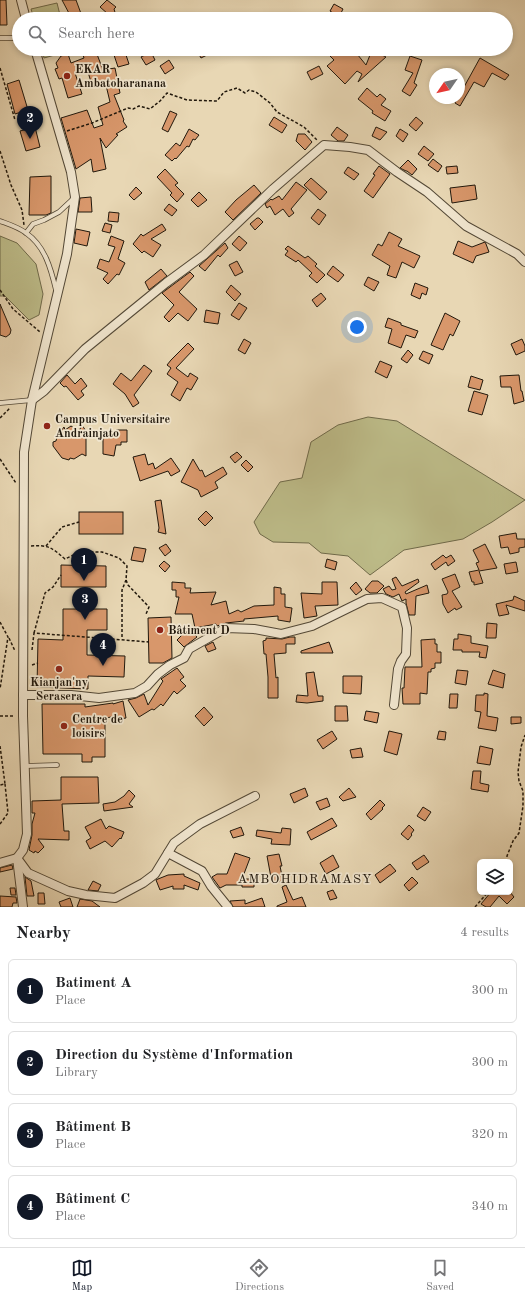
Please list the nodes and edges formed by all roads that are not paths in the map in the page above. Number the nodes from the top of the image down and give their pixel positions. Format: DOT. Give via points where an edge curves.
graph roads {
  1 [pos="21,0"];
  2 [pos="24,12"];
  3 [pos="0,38"];
  4 [pos="12,38"];
  5 [pos="36,56"];
  6 [pos="75,197"];
  7 [pos="0,220"];
  8 [pos="26,233"];
  9 [pos="525,262"];
  10 [pos="57,292"];
  11 [pos="32,400"];
  12 [pos="0,403"];
  13 [pos="23,695"];
  14 [pos="394,705"];
  15 [pos="57,765"];
  16 [pos="24,766"];
  17 [pos="255,796"];
  18 [pos="168,853"];
  19 [pos="17,858"];
  20 [pos="0,863"];
  21 [pos="23,907"];
  22 [pos="228,907"];
  1 -- 2 [label="street"];
  3 -- 4 [label="lane"];
  5 -- 6 [label="street" via="71,172"];
  6 -- 8 [label="lane" via="59,212 34,224"];
  6 -- 10 [label="street" via="67,254"];
  7 -- 8 [label="lane"];
  8 -- 10 [label="lane" via="38,244 49,264"];
  9 -- 11 [label="street" via="517,254 466,226 427,192 368,150 324,145 273,189 204,255 85,349"];
  10 -- 11 [label="street"];
  11 -- 12 [label="lane"];
  11 -- 13 [label="street" via="24,452"];
  13 -- 14 [label="street" via="99,698 135,693 147,686 170,665 184,658 189,649 226,628 254,629 281,634 312,626 367,599 382,598 402,607 407,628 406,654 398,669"];
  13 -- 16 [label="street"];
  15 -- 16 [label="lane"];
  16 -- 19 [label="street" via="27,834 23,850"];
  17 -- 18 [label="street" via="200,824 174,843"];
  18 -- 19 [label="street" via="156,874 114,898 68,891 28,873"];
  18 -- 22 [label="street" via="202,871"];
  19 -- 20 [label="street"];
  19 -- 21 [label="street"];
}
